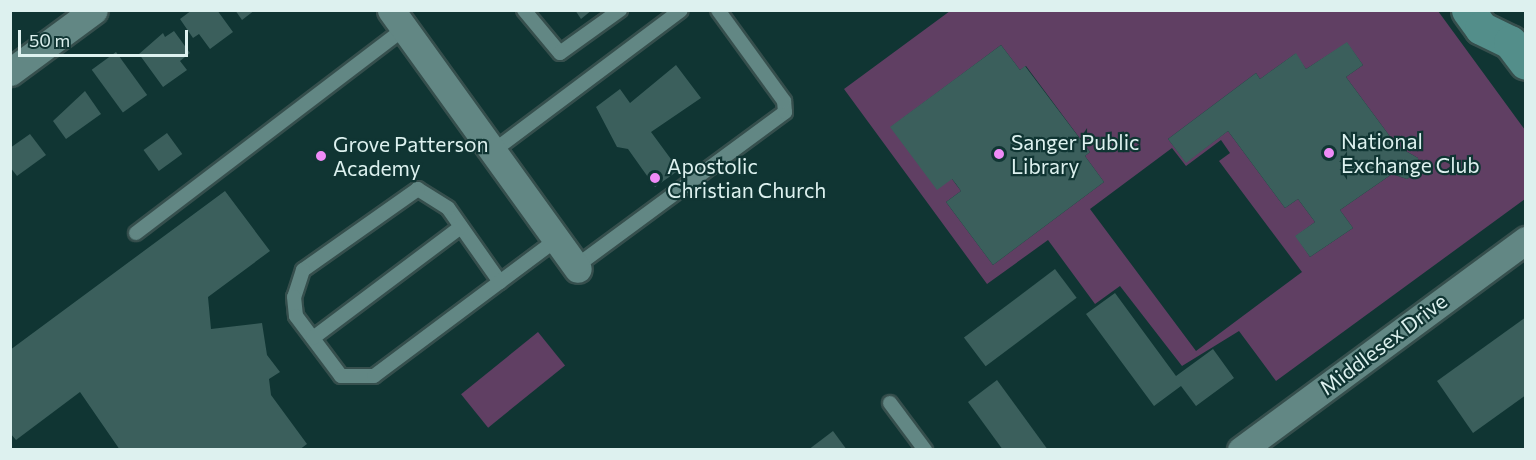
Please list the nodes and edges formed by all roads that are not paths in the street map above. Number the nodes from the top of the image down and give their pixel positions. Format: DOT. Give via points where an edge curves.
graph roads {
  1 [pos="94,10"];
  2 [pos="524,10"];
  3 [pos="621,10"];
  4 [pos="681,10"];
  5 [pos="718,10"];
  6 [pos="1468,10"];
  7 [pos="397,20"];
  8 [pos="1514,38"];
  9 [pos="10,72"];
  10 [pos="492,152"];
  11 [pos="461,226"];
  12 [pos="136,233"];
  13 [pos="556,240"];
  14 [pos="1526,240"];
  15 [pos="577,268"];
  16 [pos="500,282"];
  17 [pos="313,338"];
  18 [pos="890,403"];
  19 [pos="925,450"];
  20 [pos="1241,450"];
  1 -- 9 [label="street"];
  2 -- 3 [label="lane" via="560,52"];
  4 -- 10 [label="lane"];
  5 -- 15 [label="lane" via="784,101 785,112"];
  6 -- 8 [label="main road" via="1481,28"];
  7 -- 10 [label="street"];
  7 -- 12 [label="lane"];
  10 -- 13 [label="street"];
  11 -- 16 [label="lane"];
  11 -- 17 [label="lane"];
  11 -- 17 [label="lane" via="434,195 418,189 303,270 294,297 296,316"];
  13 -- 15 [label="street"];
  13 -- 16 [label="lane"];
  14 -- 20 [label="street, Middlesex Drive"];
  16 -- 17 [label="lane" via="374,376 341,376"];
  18 -- 19 [label="lane"];
}
